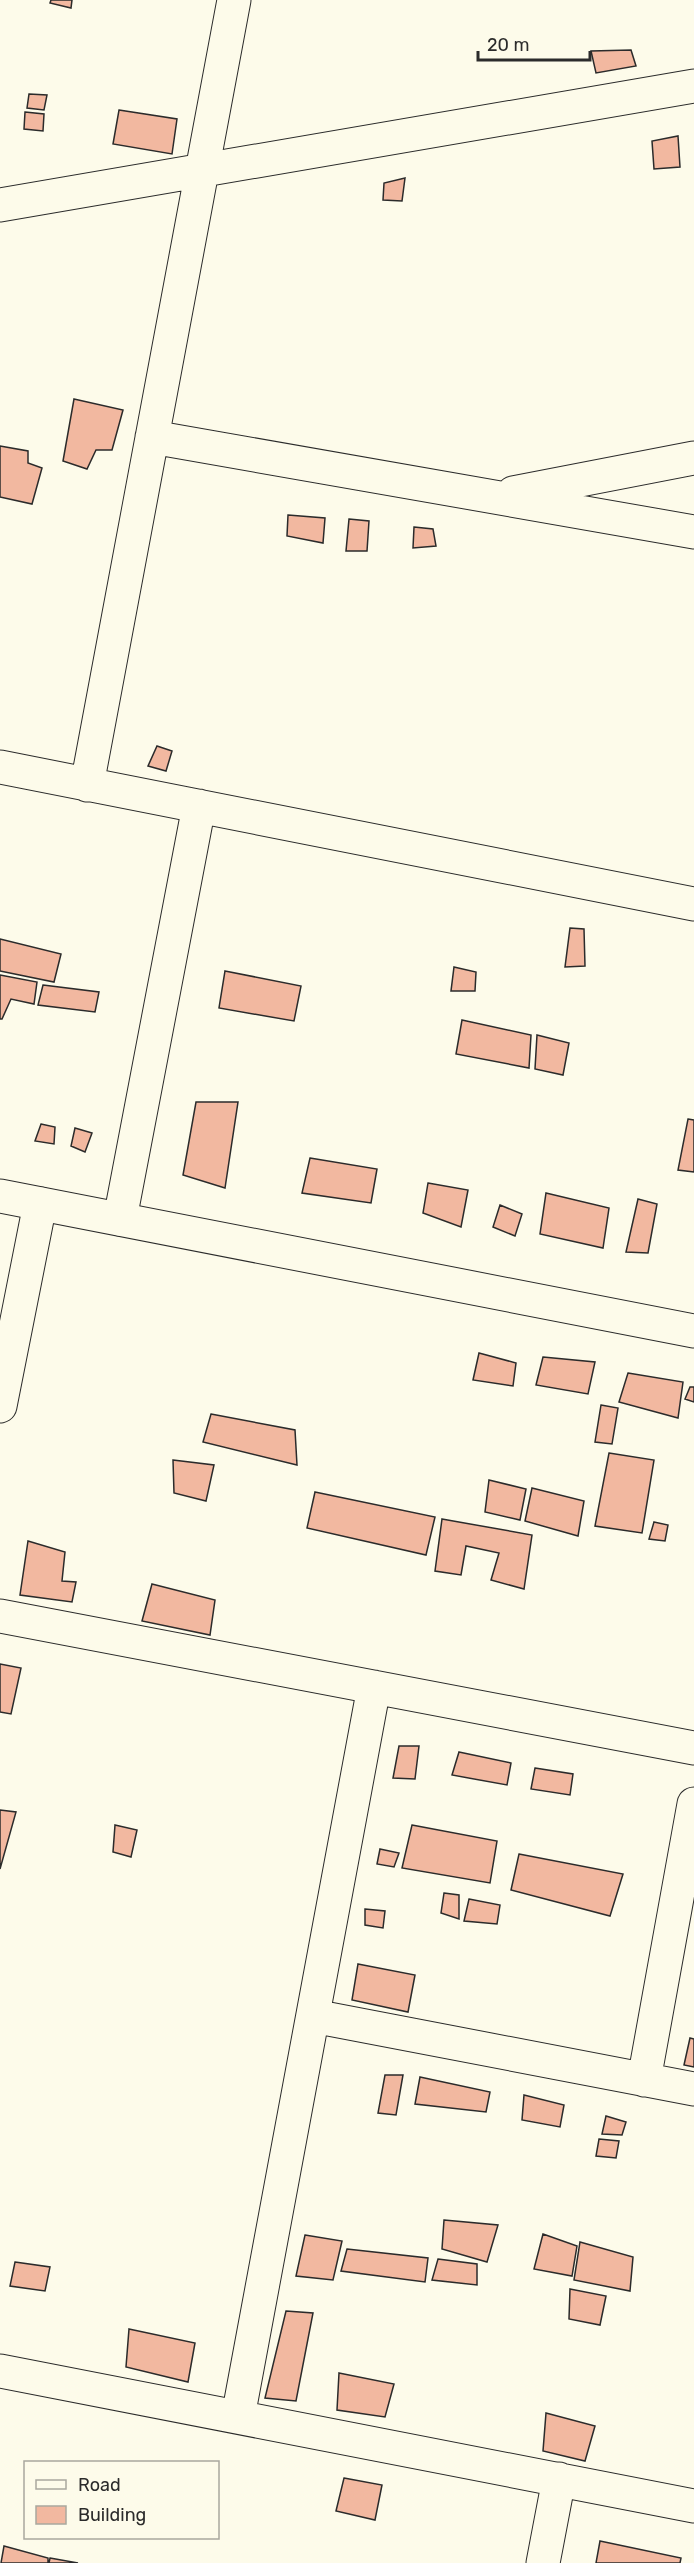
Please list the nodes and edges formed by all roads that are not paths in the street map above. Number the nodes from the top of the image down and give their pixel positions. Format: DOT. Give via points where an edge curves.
graph roads {
  1 [pos="234,0"];
  2 [pos="694,86"];
  3 [pos="202,171"];
  4 [pos="0,205"];
  5 [pos="152,437"];
  6 [pos="694,458"];
  7 [pos="492,497"];
  8 [pos="694,532"];
  9 [pos="0,767"];
  10 [pos="87,785"];
  11 [pos="199,806"];
  12 [pos="694,904"];
  13 [pos="0,1196"];
  14 [pos="40,1204"];
  15 [pos="120,1219"];
  16 [pos="694,1331"];
  17 [pos="0,1406"];
  18 [pos="0,1616"];
  19 [pos="374,1687"];
  20 [pos="694,1748"];
  21 [pos="694,1804"];
  22 [pos="313,2016"];
  23 [pos="644,2080"];
  24 [pos="694,2089"];
  25 [pos="0,2371"];
  26 [pos="238,2417"];
  27 [pos="560,2480"];
  28 [pos="694,2506"];
  29 [pos="543,2563"];
  1 -- 3 [label="street"];
  2 -- 3 [label="street"];
  3 -- 4 [label="street"];
  3 -- 5 [label="street"];
  5 -- 7 [label="street"];
  5 -- 10 [label="street"];
  6 -- 7 [label="street"];
  7 -- 8 [label="street"];
  9 -- 10 [label="street"];
  10 -- 11 [label="street"];
  11 -- 12 [label="street"];
  11 -- 15 [label="street"];
  13 -- 14 [label="street"];
  14 -- 15 [label="street"];
  14 -- 17 [label="street"];
  15 -- 16 [label="street"];
  18 -- 19 [label="street"];
  19 -- 20 [label="street"];
  19 -- 22 [label="street"];
  21 -- 23 [label="street"];
  22 -- 23 [label="street"];
  22 -- 26 [label="street"];
  23 -- 24 [label="street"];
  25 -- 26 [label="street"];
  26 -- 27 [label="street"];
  27 -- 28 [label="street"];
  27 -- 29 [label="street"];
}
